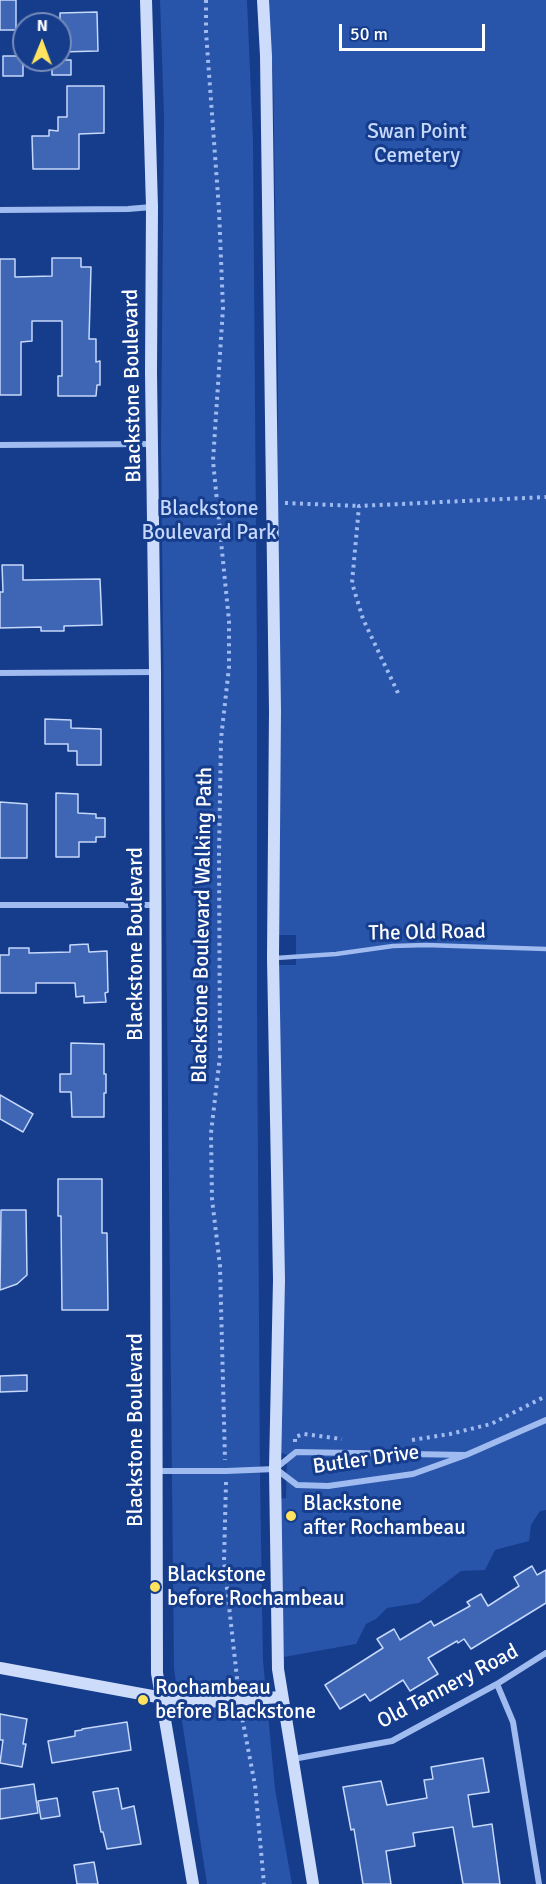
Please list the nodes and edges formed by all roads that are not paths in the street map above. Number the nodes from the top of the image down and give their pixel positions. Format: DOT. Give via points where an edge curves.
graph roads {
  1 [pos="146,0"];
  2 [pos="263,0"];
  3 [pos="152,207"];
  4 [pos="0,210"];
  5 [pos="153,444"];
  6 [pos="0,445"];
  7 [pos="155,672"];
  8 [pos="0,673"];
  9 [pos="0,905"];
  10 [pos="155,905"];
  11 [pos="546,949"];
  12 [pos="273,958"];
  13 [pos="546,1420"];
  14 [pos="466,1455"];
  15 [pos="275,1469"];
  16 [pos="156,1471"];
  17 [pos="546,1653"];
  18 [pos="0,1668"];
  19 [pos="497,1684"];
  20 [pos="281,1697"];
  21 [pos="161,1698"];
  22 [pos="293,1759"];
  23 [pos="194,1884"];
  24 [pos="313,1884"];
  25 [pos="538,1884"];
  1 -- 3 [label="main road, Blackstone Boulevard"];
  2 -- 12 [label="main road" via="275,711"];
  3 -- 4 [label="street"];
  3 -- 5 [label="main road, Blackstone Boulevard"];
  5 -- 6 [label="street"];
  5 -- 7 [label="main road, Blackstone Boulevard"];
  7 -- 8 [label="street"];
  7 -- 10 [label="main road, Blackstone Boulevard"];
  9 -- 10 [label="street"];
  10 -- 16 [label="main road, Blackstone Boulevard"];
  11 -- 12 [label="lane, The Old Road" via="393,946"];
  12 -- 15 [label="main road" via="279,1280"];
  13 -- 14 [label="street, Butler Drive"];
  14 -- 15 [label="street, Butler Drive" via="296,1452"];
  14 -- 15 [label="street, Butler Drive" via="413,1474 328,1485 297,1485"];
  15 -- 16 [label="street"];
  15 -- 20 [label="main road"];
  16 -- 21 [label="main road, Blackstone Boulevard" via="157,1673"];
  17 -- 19 [label="street, Old Tannery Road"];
  18 -- 21 [label="main road"];
  19 -- 22 [label="street, Old Tannery Road" via="392,1740"];
  19 -- 25 [label="street" via="513,1722"];
  20 -- 21 [label="main road" via="190,1703"];
  20 -- 22 [label="main road"];
  21 -- 23 [label="main road, Blackstone Boulevard"];
  22 -- 24 [label="main road"];
}
